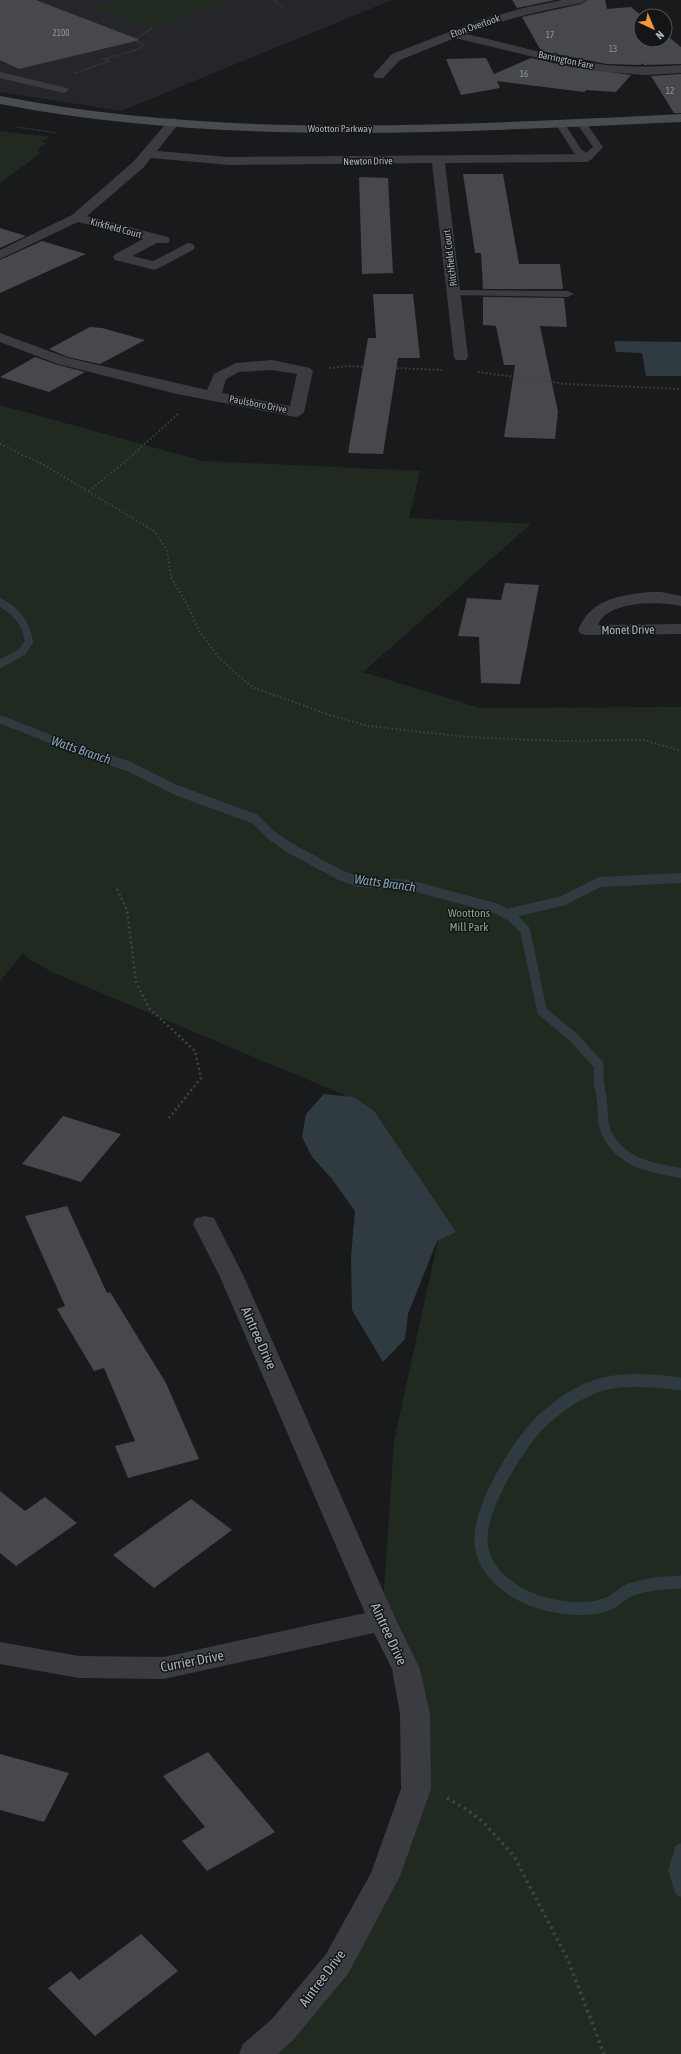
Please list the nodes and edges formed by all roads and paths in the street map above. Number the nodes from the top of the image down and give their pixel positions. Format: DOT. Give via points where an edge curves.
graph roads {
  1 [pos="274,0"];
  2 [pos="581,0"];
  3 [pos="283,7"];
  4 [pos="152,28"];
  5 [pos="453,34"];
  6 [pos="681,69"];
  7 [pos="380,74"];
  8 [pos="0,75"];
  9 [pos="70,75"];
  10 [pos="64,90"];
  11 [pos="0,100"];
  12 [pos="681,118"];
  13 [pos="174,122"];
  14 [pos="581,122"];
  15 [pos="560,123"];
  16 [pos="148,154"];
  17 [pos="588,158"];
  18 [pos="438,160"];
  19 [pos="77,218"];
  20 [pos="155,238"];
  21 [pos="0,255"];
  22 [pos="454,293"];
  23 [pos="568,294"];
  24 [pos="0,337"];
  25 [pos="461,357"];
  26 [pos="448,370"];
  27 [pos="305,371"];
  28 [pos="471,371"];
  29 [pos="681,389"];
  30 [pos="207,395"];
  31 [pos="0,444"];
  32 [pos="89,491"];
  33 [pos="681,601"];
  34 [pos="681,629"];
  35 [pos="681,751"];
  36 [pos="117,889"];
  37 [pos="169,1118"];
  38 [pos="205,1224"];
  39 [pos="382,1620"];
  40 [pos="0,1653"];
  41 [pos="416,1789"];
  42 [pos="255,2054"];
  43 [pos="604,2054"];
  1 -- 3 [label="path"];
  2 -- 5 [label="street, Eton Overlook" via="527,10"];
  4 -- 9 [label="path" via="136,39 144,44 136,50 104,59 109,61"];
  5 -- 6 [label="street, Barrington Fare" via="606,68 645,71"];
  5 -- 7 [label="street, Eton Overlook" via="396,57"];
  8 -- 10 [label="lane"];
  11 -- 13 [label="main road, Wootton Parkway"];
  12 -- 14 [label="main road, Wootton Parkway"];
  13 -- 15 [label="main road, Wootton Parkway" via="270,128 451,128"];
  13 -- 16 [label="street"];
  14 -- 15 [label="main road, Wootton Parkway"];
  14 -- 17 [label="lane" via="598,147"];
  15 -- 17 [label="lane" via="577,151"];
  16 -- 18 [label="street, Newton Drive" via="229,161"];
  16 -- 19 [label="street" via="109,192"];
  17 -- 18 [label="street, Newton Drive"];
  18 -- 22 [label="street, Ritchfield Court"];
  19 -- 20 [label="street, Kirkfield Court"];
  19 -- 21 [label="street"];
  22 -- 23 [label="lane"];
  22 -- 25 [label="street, Ritchfield Court"];
  24 -- 30 [label="street, Paulsboro Drive" via="63,361"];
  26 -- 27 [label="path" via="347,366"];
  27 -- 30 [label="street, Paulsboro Drive" via="272,365 236,368 219,377"];
  27 -- 30 [label="street, Paulsboro Drive" via="296,412"];
  28 -- 29 [label="path" via="567,384"];
  30 -- 32 [label="path"];
  31 -- 32 [label="path"];
  32 -- 35 [label="path" via="154,531 167,550 170,577 200,631 220,659 252,687 361,724 412,732 551,740 644,740"];
  33 -- 34 [label="street, Monet Drive" via="640,598 614,604 593,616 587,630"];
  36 -- 37 [label="path" via="127,910 136,982 149,1008 195,1051 201,1078"];
  38 -- 39 [label="street, Aintree Drive" via="232,1277"];
  39 -- 40 [label="street, Currier Drive" via="164,1668 79,1667"];
  39 -- 41 [label="street, Aintree Drive" via="406,1669 415,1714"];
  41 -- 42 [label="street, Aintree Drive" via="385,1876 337,1964 283,2029"];
  41 -- 43 [label="path" via="462,1804 505,1844 514,1856 568,1960"];
}
